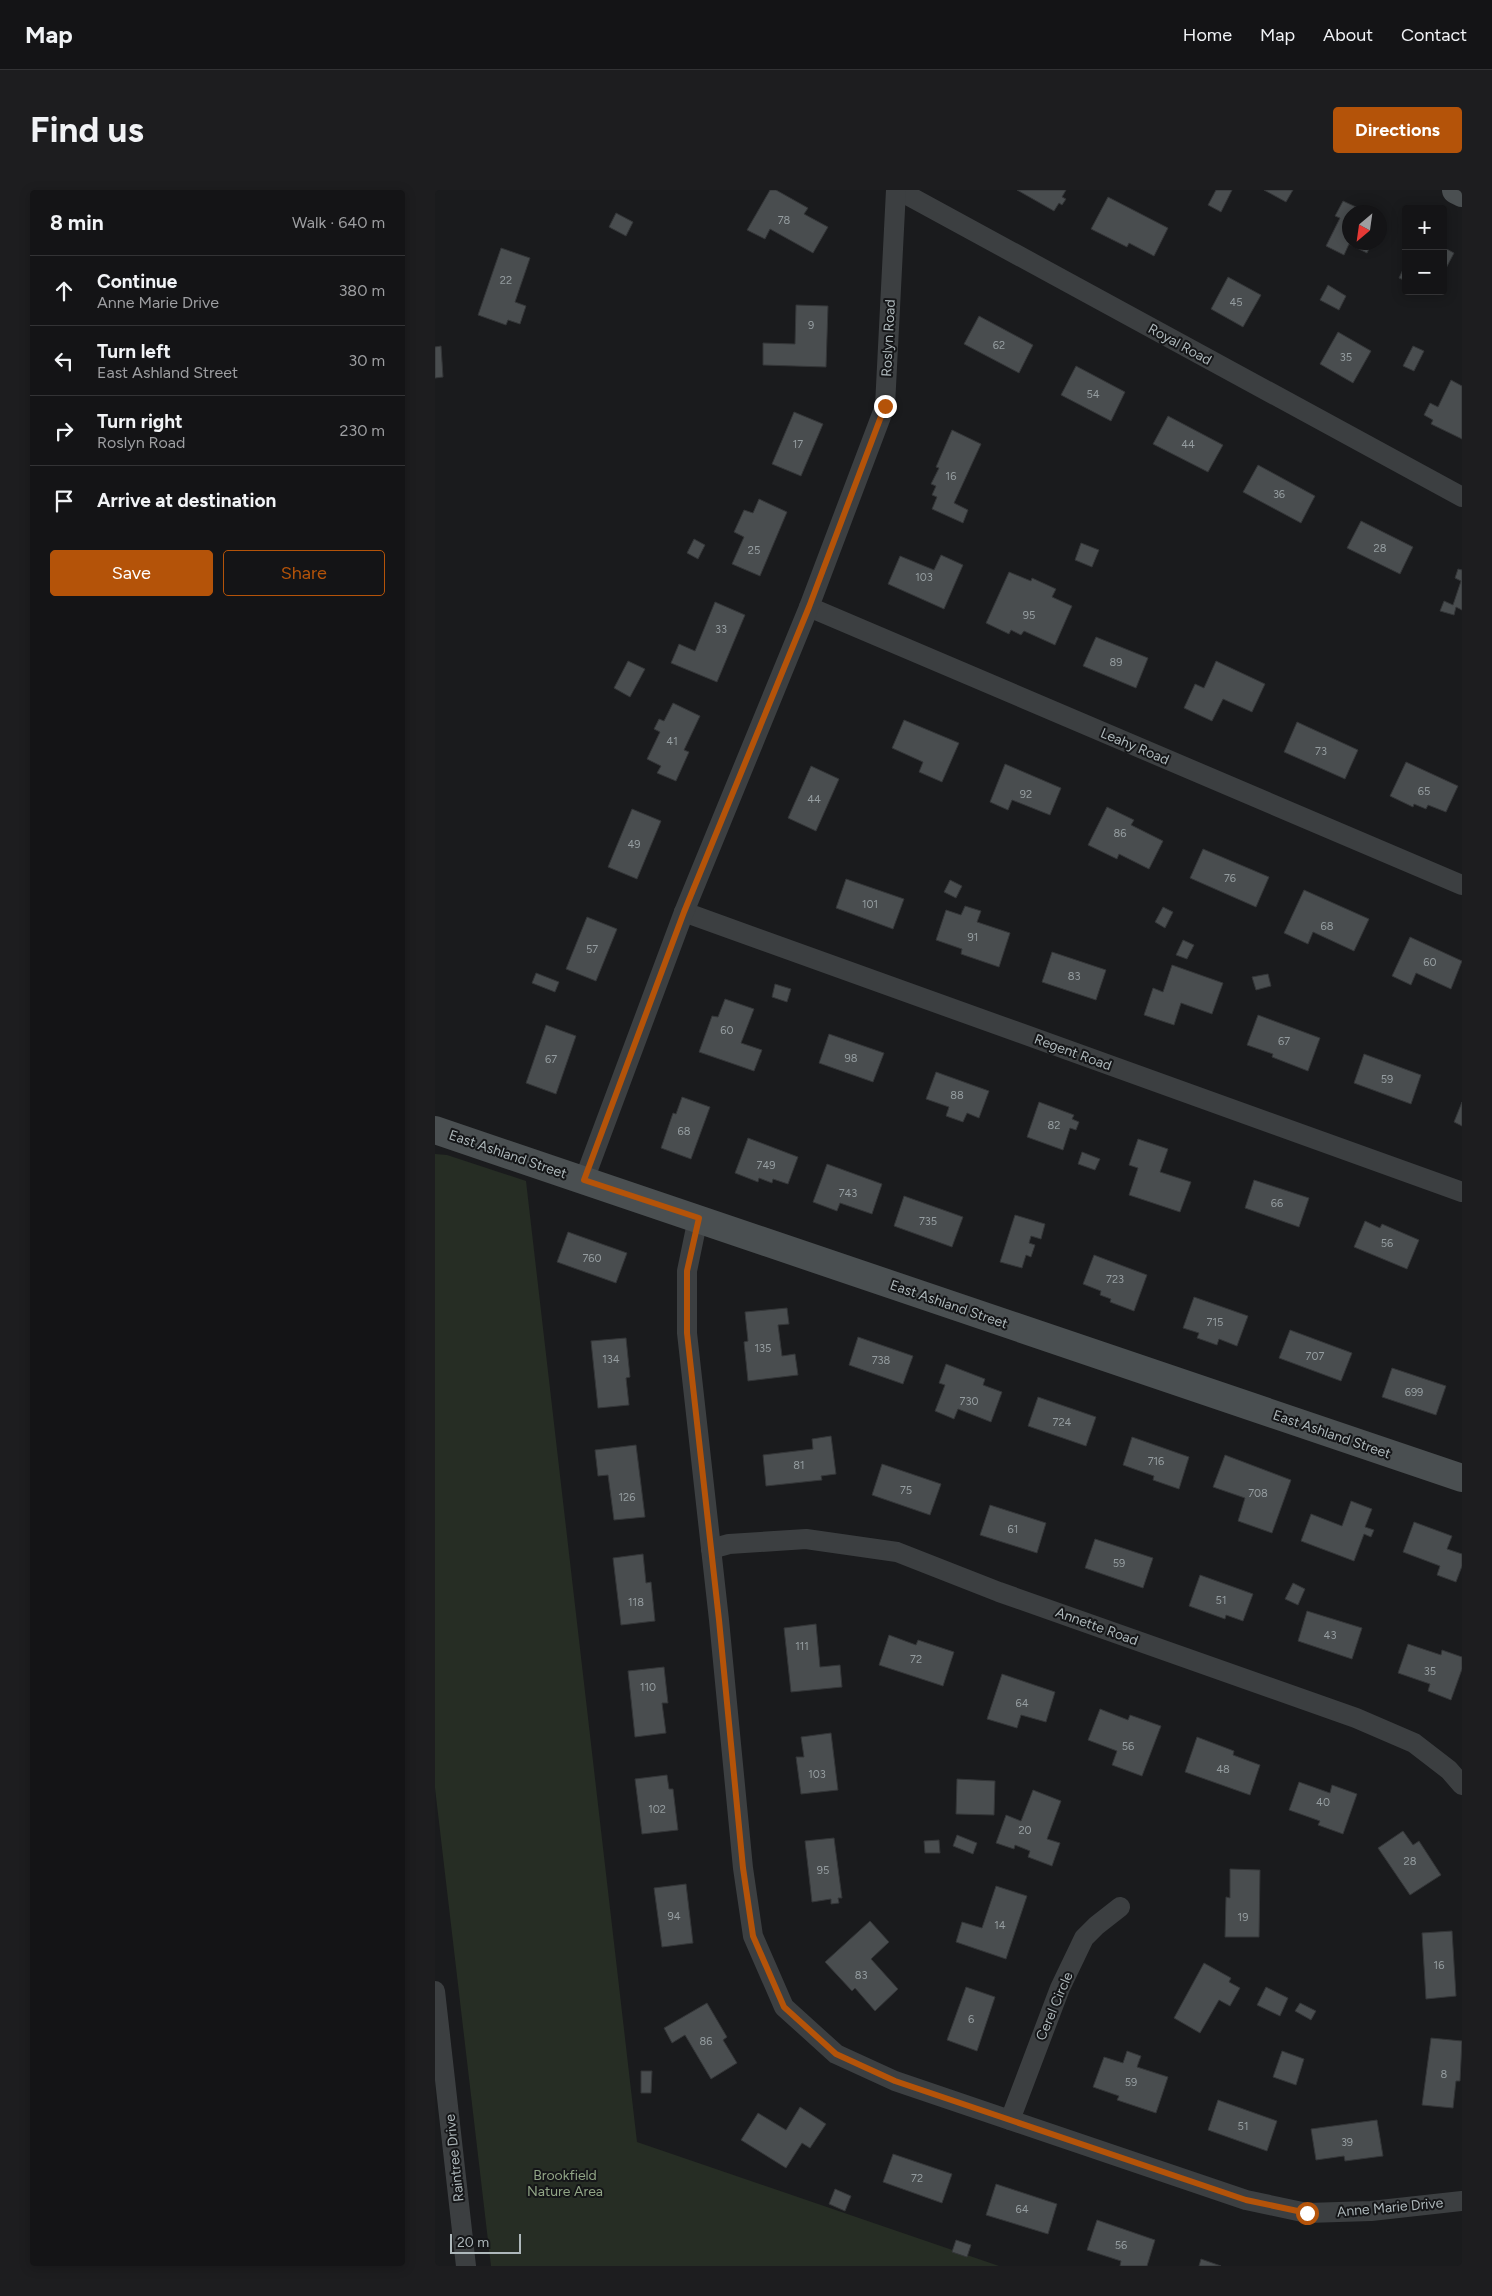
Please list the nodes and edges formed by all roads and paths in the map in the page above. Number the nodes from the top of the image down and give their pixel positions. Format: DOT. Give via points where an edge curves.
graph roads {
  1 [pos="897,190"];
  2 [pos="1456,190"];
  3 [pos="1462,193"];
  4 [pos="1462,497"];
  5 [pos="809,607"];
  6 [pos="1462,885"];
  7 [pos="684,912"];
  8 [pos="435,1130"];
  9 [pos="584,1180"];
  10 [pos="1462,1192"];
  11 [pos="699,1218"];
  12 [pos="1462,1478"];
  13 [pos="711,1548"];
  14 [pos="1462,1784"];
  15 [pos="1121,1907"];
  16 [pos="435,1991"];
  17 [pos="1010,2120"];
  18 [pos="1462,2201"];
  19 [pos="466,2266"];
  1 -- 4 [label="street, Royal Road"];
  1 -- 5 [label="street, Roslyn Road" via="885,406"];
  2 -- 3 [label="main road"];
  5 -- 6 [label="street, Leahy Road"];
  5 -- 7 [label="street, Roslyn Road"];
  7 -- 9 [label="street, Roslyn Road"];
  7 -- 10 [label="street, Regent Road"];
  8 -- 9 [label="main road, East Ashland Street"];
  9 -- 11 [label="main road, East Ashland Street"];
  11 -- 12 [label="main road, East Ashland Street"];
  11 -- 13 [label="street, Anne Marie Drive" via="687,1271 687,1333"];
  13 -- 14 [label="street, Annette Road" via="806,1539 897,1552 999,1592 1356,1718 1414,1743"];
  13 -- 17 [label="street, Anne Marie Drive" via="743,1868 753,1936 784,2007 836,2054 895,2081"];
  15 -- 17 [label="street, Cerel Circle" via="1084,1938 1060,1988"];
  16 -- 19 [label="street, Raintree Drive"];
  17 -- 18 [label="street, Anne Marie Drive" via="1246,2200 1307,2213"];
}
